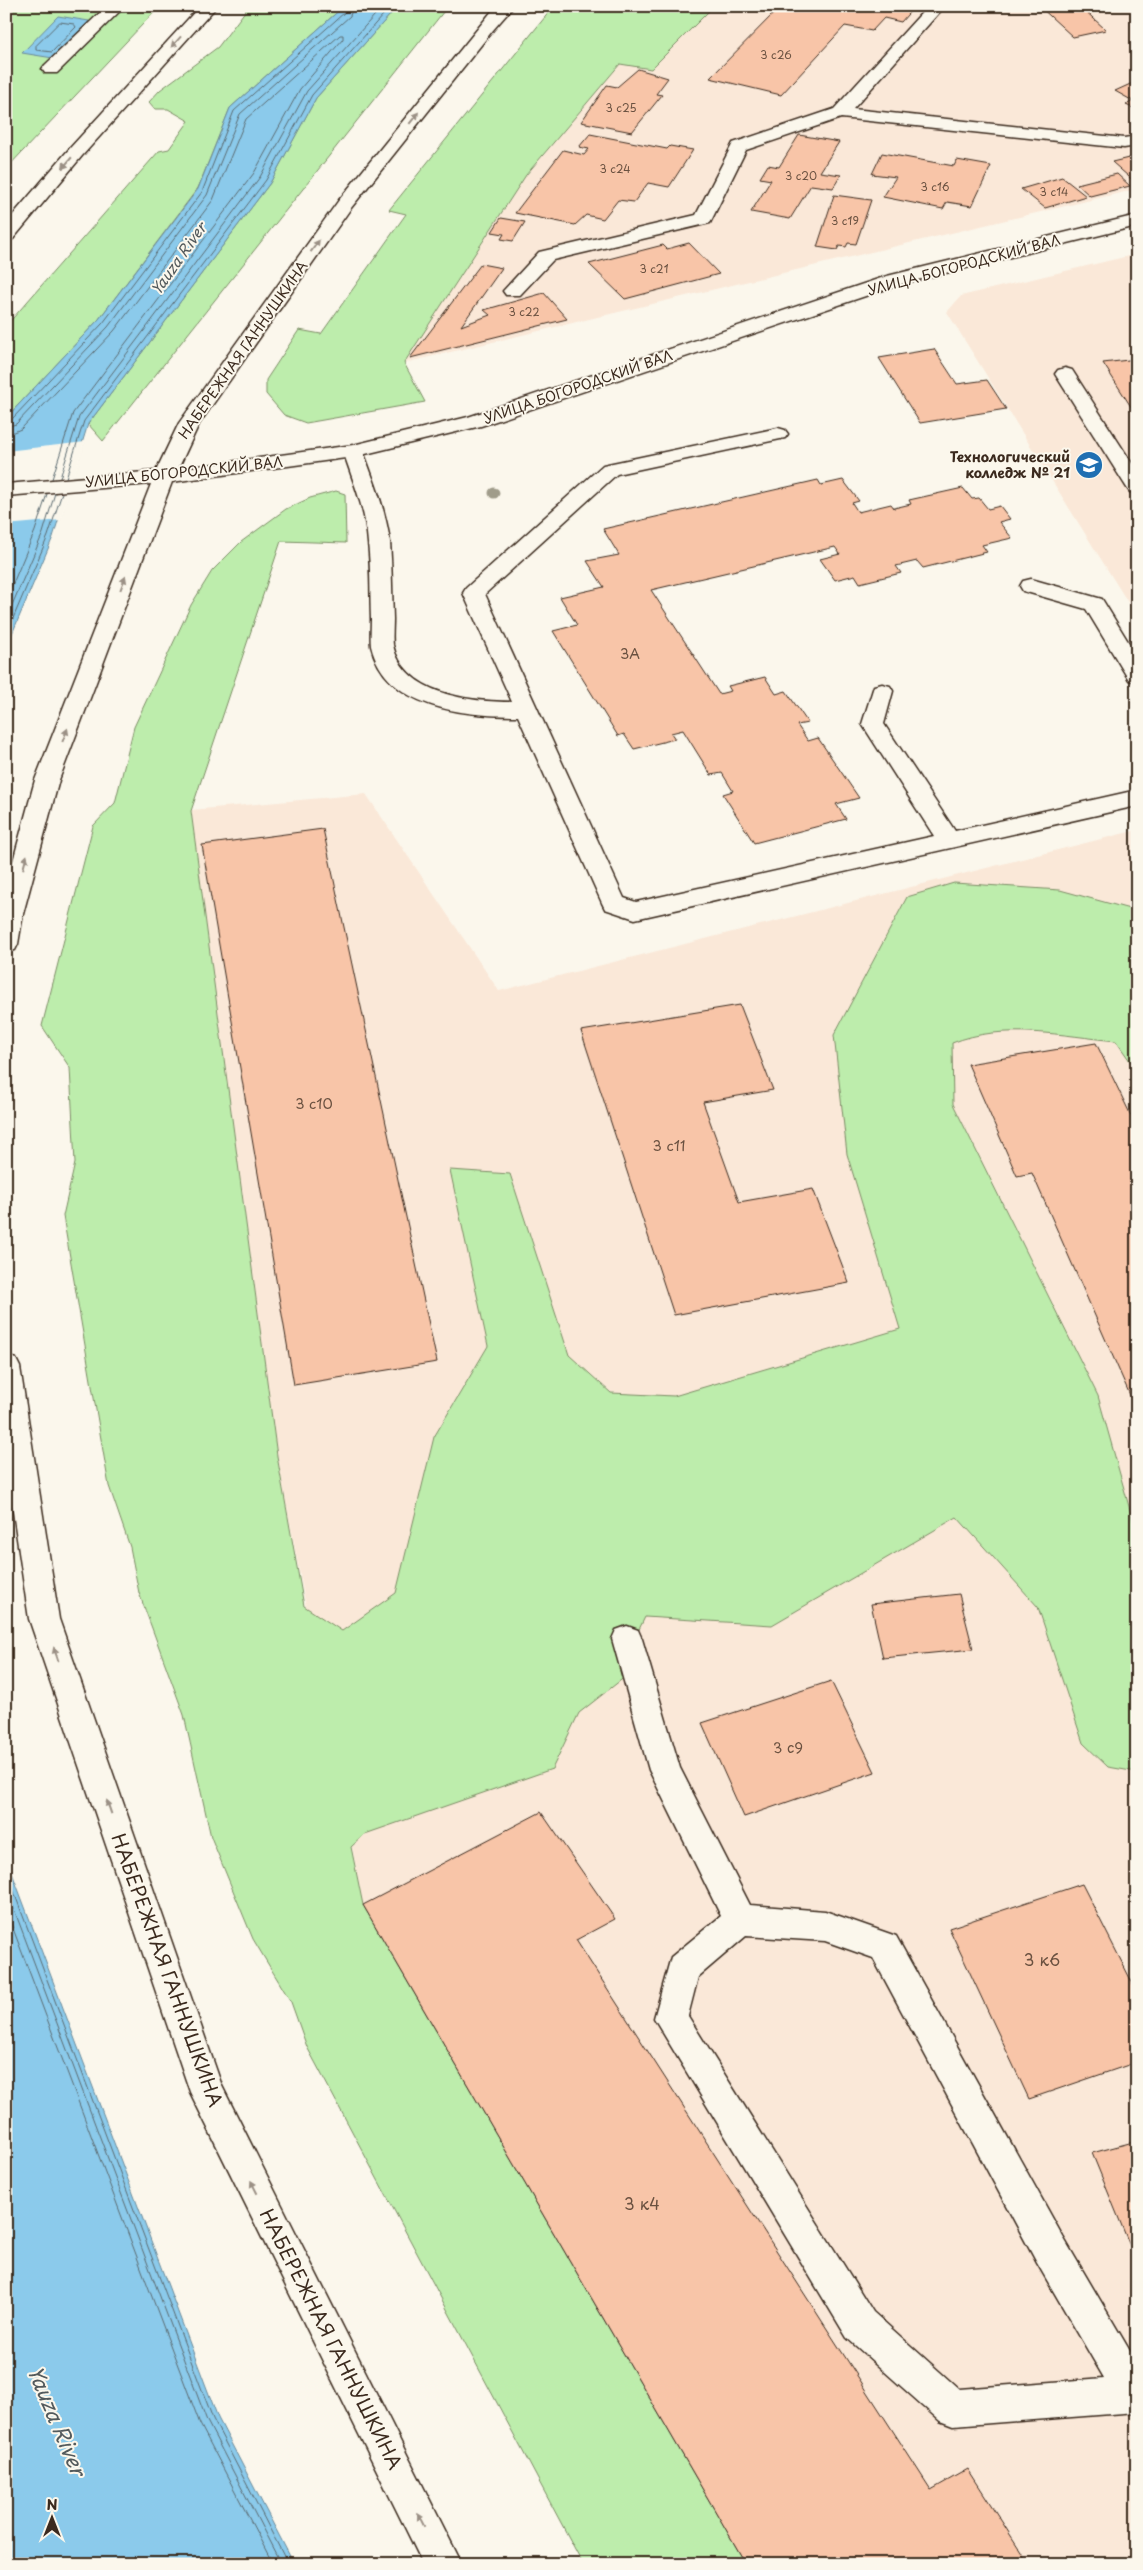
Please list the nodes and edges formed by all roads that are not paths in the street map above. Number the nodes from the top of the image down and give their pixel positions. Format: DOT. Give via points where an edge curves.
graph roads {
  1 [pos="117,6"];
  2 [pos="209,6"];
  3 [pos="506,6"];
  4 [pos="937,6"];
  5 [pos="51,69"];
  6 [pos="840,113"];
  7 [pos="1137,141"];
  8 [pos="1137,220"];
  9 [pos="6,235"];
  10 [pos="513,291"];
  11 [pos="1065,374"];
  12 [pos="778,434"];
  13 [pos="353,451"];
  14 [pos="164,476"];
  15 [pos="1137,488"];
  16 [pos="6,490"];
  17 [pos="1031,586"];
  18 [pos="1137,675"];
  19 [pos="882,691"];
  20 [pos="526,709"];
  21 [pos="1137,798"];
  22 [pos="950,840"];
  23 [pos="6,944"];
  24 [pos="6,1367"];
  25 [pos="627,1639"];
  26 [pos="740,1920"];
  27 [pos="1136,2394"];
  28 [pos="443,2564"];
  1 -- 5 [label="main road"];
  2 -- 9 [label="main road, one-way" via="76,152"];
  14 -- 3 [label="main road, НАБЕРЕЖНАЯ ГАННУШКИНА, one-way" via="189,423 334,220"];
  4 -- 6 [label="main road"];
  6 -- 7 [label="main road" via="1124,143"];
  6 -- 10 [label="main road" via="739,147 703,219 546,256"];
  8 -- 13 [label="main road, УЛИЦА БОГОРОДСКИЙ ВАЛ" via="894,280 474,422"];
  11 -- 15 [label="main road"];
  12 -- 20 [label="main road" via="610,469 474,593"];
  13 -- 14 [label="main road, УЛИЦА БОГОРОДСКИЙ ВАЛ"];
  13 -- 20 [label="main road" via="379,540 383,648 396,673 421,693 449,703 489,710"];
  14 -- 16 [label="main road, УЛИЦА БОГОРОДСКИЙ ВАЛ"];
  23 -- 14 [label="main road, НАБЕРЕЖНАЯ ГАННУШКИНА, one-way" via="47,780"];
  17 -- 18 [label="main road" via="1094,604"];
  19 -- 22 [label="main road" via="873,724"];
  20 -- 22 [label="main road" via="614,903 635,911"];
  21 -- 22 [label="main road"];
  28 -- 24 [label="main road, НАБЕРЕЖНАЯ ГАННУШКИНА, one-way" via="207,2092 44,1619"];
  25 -- 26 [label="main road" via="665,1770"];
  26 -- 27 [label="main road" via="825,1926 884,1947 1050,2250"];
  26 -- 27 [label="main road" via="683,1968 671,2018 860,2325 953,2408"];
}
